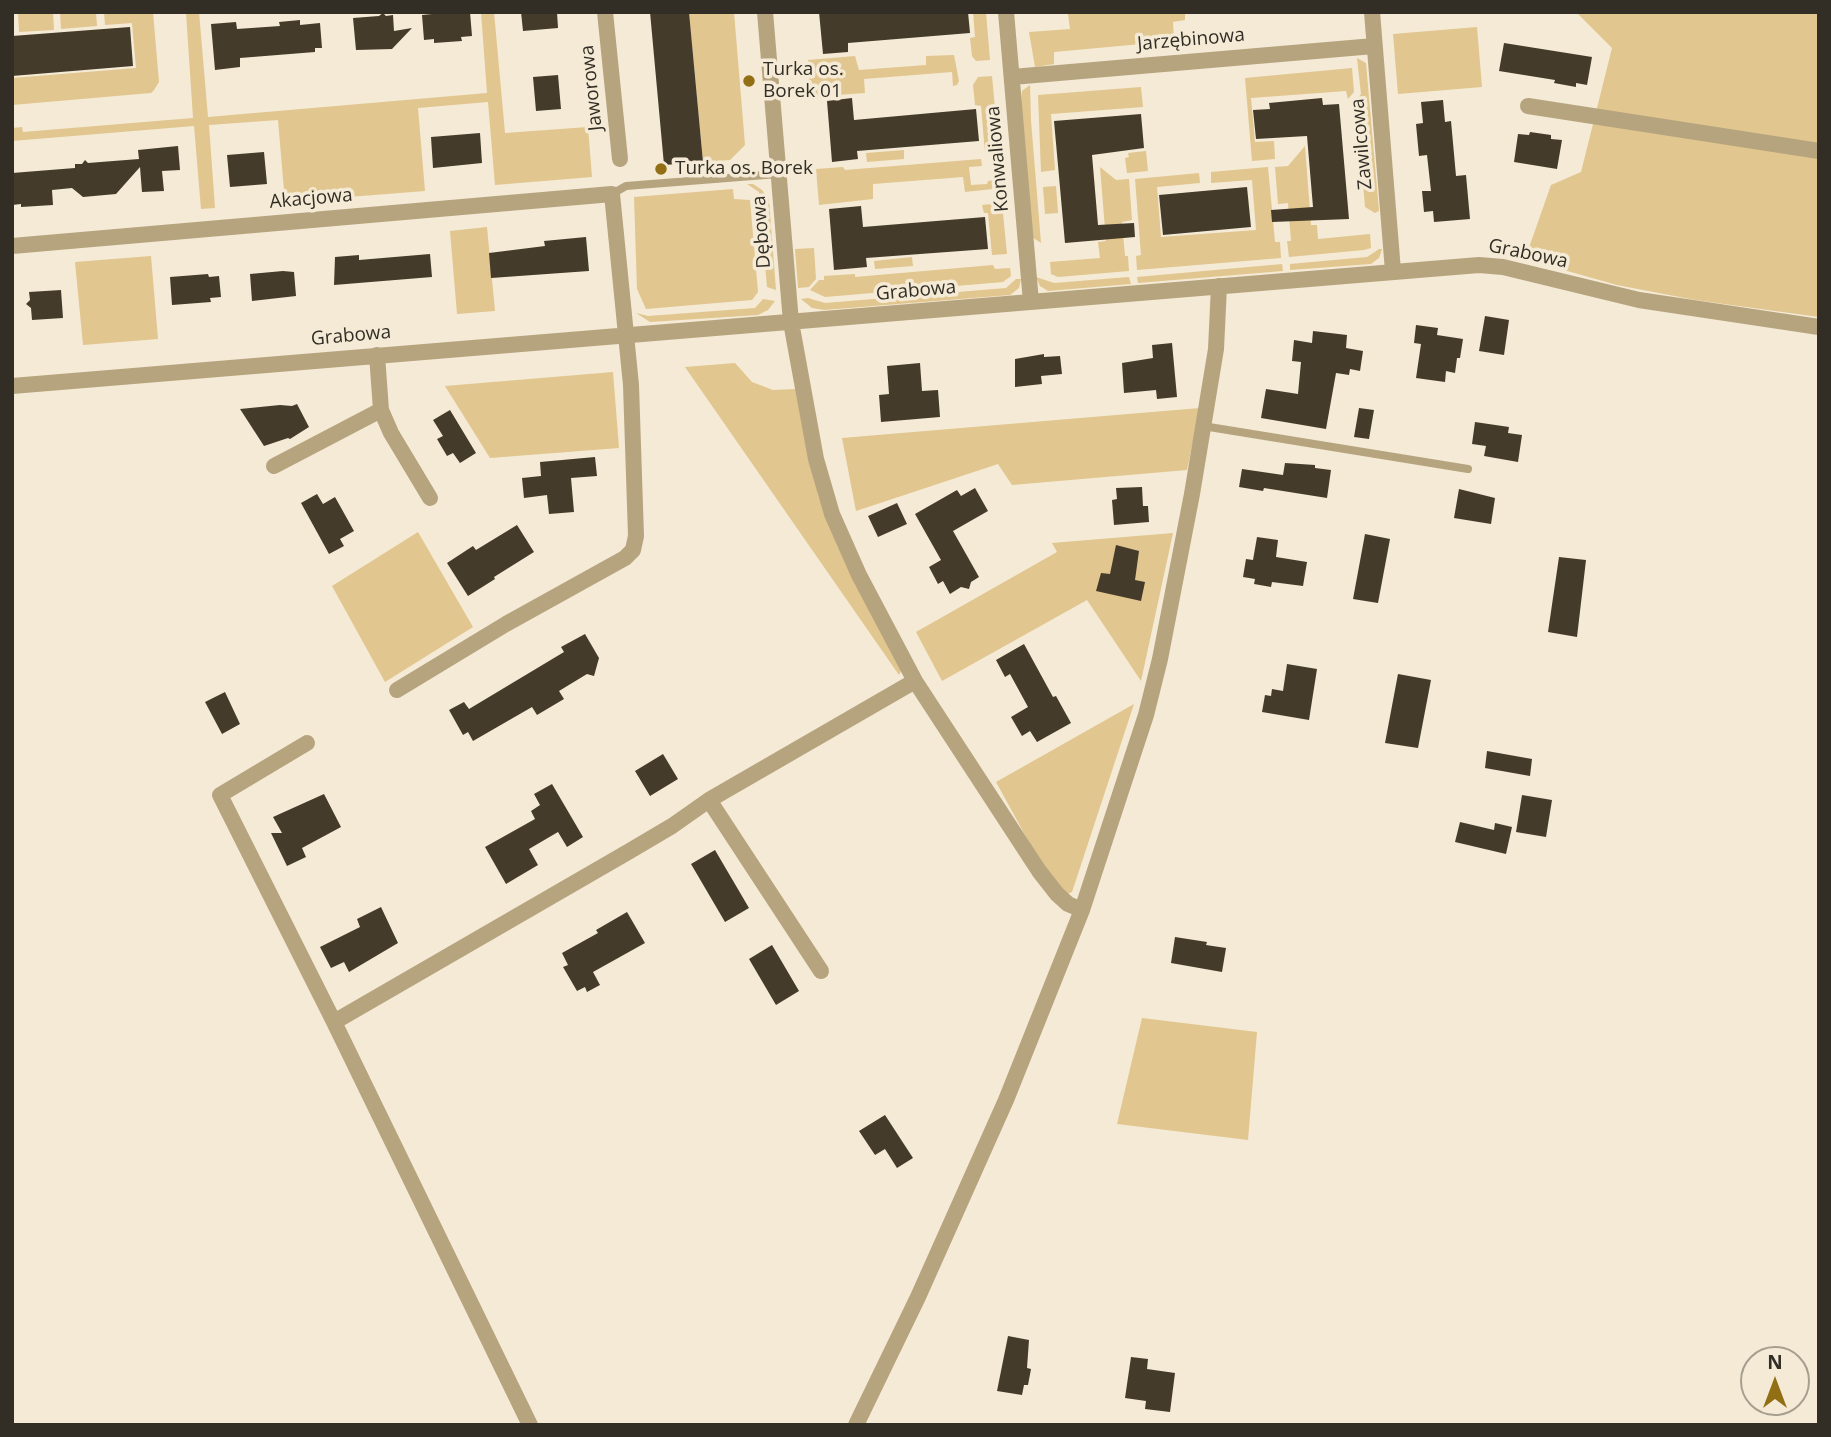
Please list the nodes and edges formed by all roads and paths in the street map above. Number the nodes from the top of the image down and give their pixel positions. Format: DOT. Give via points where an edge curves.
graph roads {
  1 [pos="605,12"];
  2 [pos="765,12"];
  3 [pos="1006,12"];
  4 [pos="1371,12"];
  5 [pos="1374,46"];
  6 [pos="1012,77"];
  7 [pos="1528,106"];
  8 [pos="1819,151"];
  9 [pos="620,159"];
  10 [pos="779,174"];
  11 [pos="612,194"];
  12 [pos="12,246"];
  13 [pos="1393,271"];
  14 [pos="1219,286"];
  15 [pos="1031,302"];
  16 [pos="790,322"];
  17 [pos="1819,327"];
  18 [pos="625,335"];
  19 [pos="377,355"];
  20 [pos="12,386"];
  21 [pos="381,410"];
  22 [pos="1203,426"];
  23 [pos="274,466"];
  24 [pos="1468,469"];
  25 [pos="430,498"];
  26 [pos="915,681"];
  27 [pos="397,690"];
  28 [pos="307,743"];
  29 [pos="709,800"];
  30 [pos="1082,910"];
  31 [pos="821,971"];
  32 [pos="334,1022"];
  33 [pos="530,1425"];
  34 [pos="856,1425"];
  1 -- 9 [label="street, Jaworowa"];
  2 -- 10 [label="street, Dębowa"];
  3 -- 6 [label="street, Konwaliowa"];
  4 -- 5 [label="street, Zawilcowa"];
  5 -- 6 [label="street, Jarzębinowa"];
  5 -- 13 [label="street, Zawilcowa"];
  6 -- 15 [label="street, Konwaliowa"];
  7 -- 8 [label="street"];
  10 -- 11 [label="lane" via="626,186"];
  10 -- 16 [label="street, Dębowa"];
  11 -- 12 [label="street, Akacjowa"];
  11 -- 18 [label="street"];
  13 -- 14 [label="street, Grabowa"];
  13 -- 17 [label="street, Grabowa" via="1495,265 1639,300"];
  14 -- 15 [label="street, Grabowa"];
  14 -- 22 [label="street" via="1216,349"];
  15 -- 16 [label="street, Grabowa"];
  16 -- 18 [label="street, Grabowa"];
  16 -- 26 [label="street, Dębowa" via="816,459 832,514"];
  18 -- 19 [label="street, Grabowa"];
  18 -- 27 [label="street" via="631,385 634,550"];
  19 -- 20 [label="street, Grabowa"];
  19 -- 21 [label="street"];
  21 -- 23 [label="street"];
  21 -- 25 [label="street"];
  22 -- 24 [label="lane"];
  22 -- 30 [label="street" via="1154,685"];
  26 -- 29 [label="street"];
  26 -- 30 [label="street, Dębowa" via="1039,871 1068,904"];
  28 -- 32 [label="street" via="220,795"];
  29 -- 31 [label="street"];
  29 -- 32 [label="street" via="650,839"];
  30 -- 34 [label="street" via="1006,1100"];
  32 -- 33 [label="street"];
}
